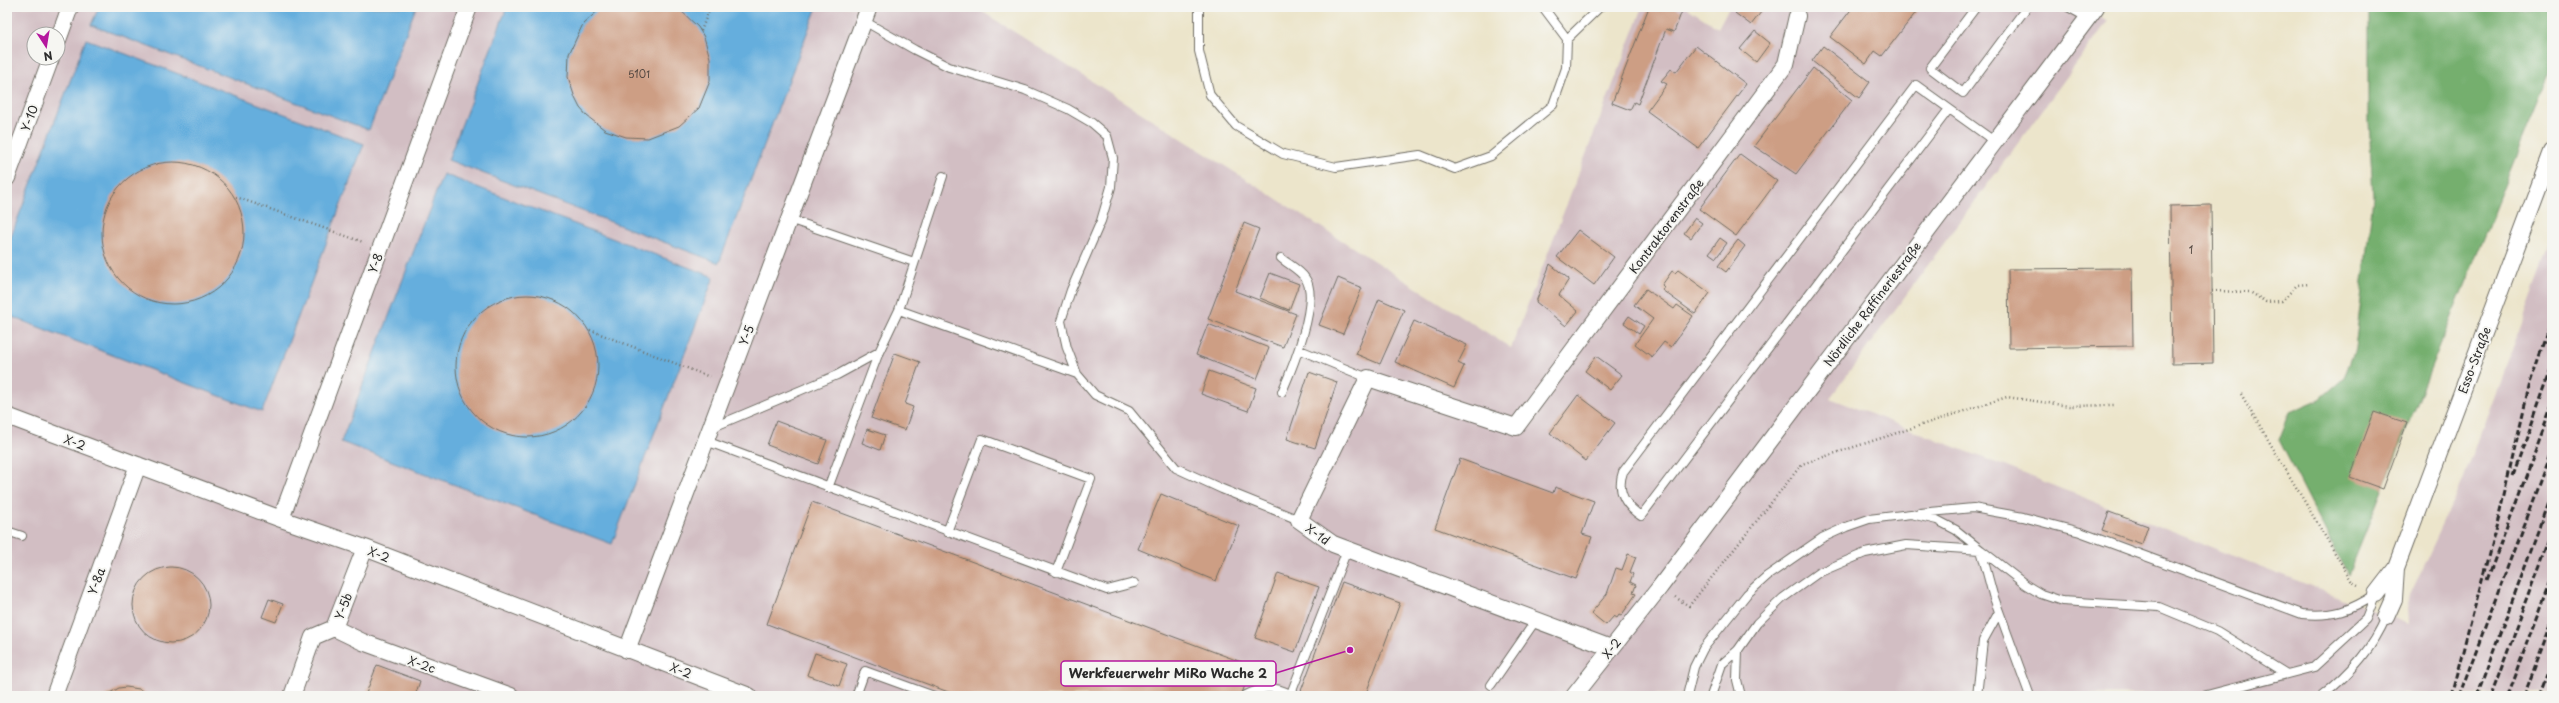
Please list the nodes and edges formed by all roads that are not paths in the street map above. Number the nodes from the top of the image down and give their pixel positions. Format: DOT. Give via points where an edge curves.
graph roads {
  1 [pos="70,7"];
  2 [pos="469,7"];
  3 [pos="1199,7"];
  4 [pos="1543,7"];
  5 [pos="1600,7"];
  6 [pos="1976,7"];
  7 [pos="2027,7"];
  8 [pos="2068,7"];
  9 [pos="2092,12"];
  10 [pos="866,14"];
  11 [pos="1797,16"];
  12 [pos="63,26"];
  13 [pos="1567,39"];
  14 [pos="48,66"];
  15 [pos="1950,110"];
  16 [pos="1994,141"];
  17 [pos="2552,152"];
  18 [pos="943,176"];
  19 [pos="7,178"];
  20 [pos="789,219"];
  21 [pos="1281,258"];
  22 [pos="914,262"];
  23 [pos="899,310"];
  24 [pos="1300,350"];
  25 [pos="879,352"];
  26 [pos="1077,374"];
  27 [pos="1368,378"];
  28 [pos="1282,392"];
  29 [pos="9,421"];
  30 [pos="708,435"];
  31 [pos="138,465"];
  32 [pos="828,488"];
  33 [pos="1911,514"];
  34 [pos="281,519"];
  35 [pos="1299,520"];
  36 [pos="7,531"];
  37 [pos="947,532"];
  38 [pos="22,536"];
  39 [pos="365,548"];
  40 [pos="1347,550"];
  41 [pos="1981,550"];
  42 [pos="2396,568"];
  43 [pos="1056,572"];
  44 [pos="1134,583"];
  45 [pos="2376,594"];
  46 [pos="1649,601"];
  47 [pos="1999,612"];
  48 [pos="2386,617"];
  49 [pos="1536,620"];
  50 [pos="334,628"];
  51 [pos="1611,648"];
  52 [pos="627,650"];
  53 [pos="1738,650"];
  54 [pos="2285,673"];
  55 [pos="1491,685"];
  56 [pos="741,695"];
  57 [pos="1290,695"];
  58 [pos="54,696"];
  59 [pos="292,696"];
  60 [pos="511,696"];
  61 [pos="856,696"];
  62 [pos="934,696"];
  63 [pos="1244,696"];
  64 [pos="1574,696"];
  65 [pos="1687,696"];
  66 [pos="1710,696"];
  67 [pos="1741,696"];
  68 [pos="1977,696"];
  69 [pos="2030,696"];
  70 [pos="2203,696"];
  71 [pos="2322,696"];
  1 -- 12 [label="street"];
  2 -- 34 [label="street, Y-8"];
  3 -- 13 [label="lane" via="1199,50 1210,95 1236,126 1283,154 1336,167 1420,155 1455,169 1491,156 1553,105 1566,68"];
  4 -- 13 [label="lane"];
  5 -- 13 [label="lane"];
  6 -- 7 [label="lane" via="1930,68 1963,93"];
  8 -- 9 [label="lane"];
  9 -- 16 [label="street, Nördliche Raffineriestraße"];
  10 -- 20 [label="street, Y-5"];
  10 -- 26 [label="lane" via="915,50 949,67 1025,90 1068,109 1092,123 1107,136 1112,158 1111,188 1101,221 1071,290 1061,321 1066,348"];
  11 -- 27 [label="street, Kontraktorenstraße" via="1786,64 1516,427"];
  14 -- 19 [label="street, Y-10"];
  15 -- 15 [label="lane" via="1916,85 1623,472 1621,490 1633,510 1641,516"];
  15 -- 16 [label="lane"];
  16 -- 46 [label="street, Nördliche Raffineriestraße"];
  17 -- 42 [label="street, Esso-Straße"];
  18 -- 22 [label="lane"];
  20 -- 22 [label="lane"];
  20 -- 30 [label="street, Y-5"];
  21 -- 24 [label="lane" via="1305,278 1311,294"];
  22 -- 23 [label="lane"];
  23 -- 25 [label="lane"];
  23 -- 26 [label="lane"];
  24 -- 27 [label="lane"];
  24 -- 28 [label="lane"];
  25 -- 30 [label="lane" via="837,375"];
  25 -- 32 [label="lane"];
  26 -- 35 [label="lane" via="1095,395 1129,411 1176,468"];
  27 -- 35 [label="street, X-1d"];
  29 -- 31 [label="street, X-2"];
  30 -- 32 [label="lane"];
  30 -- 52 [label="street, Y-5"];
  31 -- 34 [label="street, X-2"];
  31 -- 58 [label="street, Y-8a"];
  32 -- 37 [label="lane"];
  33 -- 41 [label="lane" via="1938,520 1956,530"];
  33 -- 45 [label="lane" via="1973,508 2023,517 2073,530 2302,614 2324,616 2345,611"];
  33 -- 65 [label="lane" via="1869,519 1846,527 1804,549 1767,576 1746,594 1703,649 1694,667"];
  34 -- 39 [label="street, X-2"];
  35 -- 40 [label="street, X-1d" via="1333,544"];
  36 -- 38 [label="lane"];
  37 -- 43 [label="lane"];
  37 -- 43 [label="lane" via="982,439 1091,479"];
  39 -- 50 [label="street, Y-5b"];
  39 -- 52 [label="street, X-2"];
  40 -- 49 [label="street, X-1d"];
  40 -- 57 [label="lane"];
  41 -- 47 [label="lane"];
  41 -- 53 [label="lane" via="1906,545 1864,554 1818,573 1783,598 1757,623"];
  41 -- 54 [label="lane" via="2026,585 2051,598 2062,601 2159,607 2217,631"];
  42 -- 45 [label="street, Esso-Straße"];
  42 -- 48 [label="street, Esso-Straße" via="2394,600"];
  43 -- 44 [label="lane" via="1107,590"];
  45 -- 54 [label="lane" via="2366,619 2325,658 2314,667"];
  46 -- 51 [label="street, X-2"];
  47 -- 68 [label="lane" via="1983,642"];
  47 -- 69 [label="lane"];
  48 -- 71 [label="lane" via="2371,646 2351,670"];
  49 -- 51 [label="street, X-1d"];
  49 -- 55 [label="lane"];
  50 -- 59 [label="street, Y-5b" via="313,637"];
  50 -- 60 [label="street, X-2c" via="363,642"];
  51 -- 64 [label="street, X-2"];
  52 -- 56 [label="street, X-2"];
  53 -- 66 [label="lane" via="1722,664"];
  53 -- 67 [label="lane" via="1737,680"];
  54 -- 70 [label="lane"];
  57 -- 63 [label="lane" via="1278,688 1260,688"];
  61 -- 62 [label="lane" via="865,671"];
}
